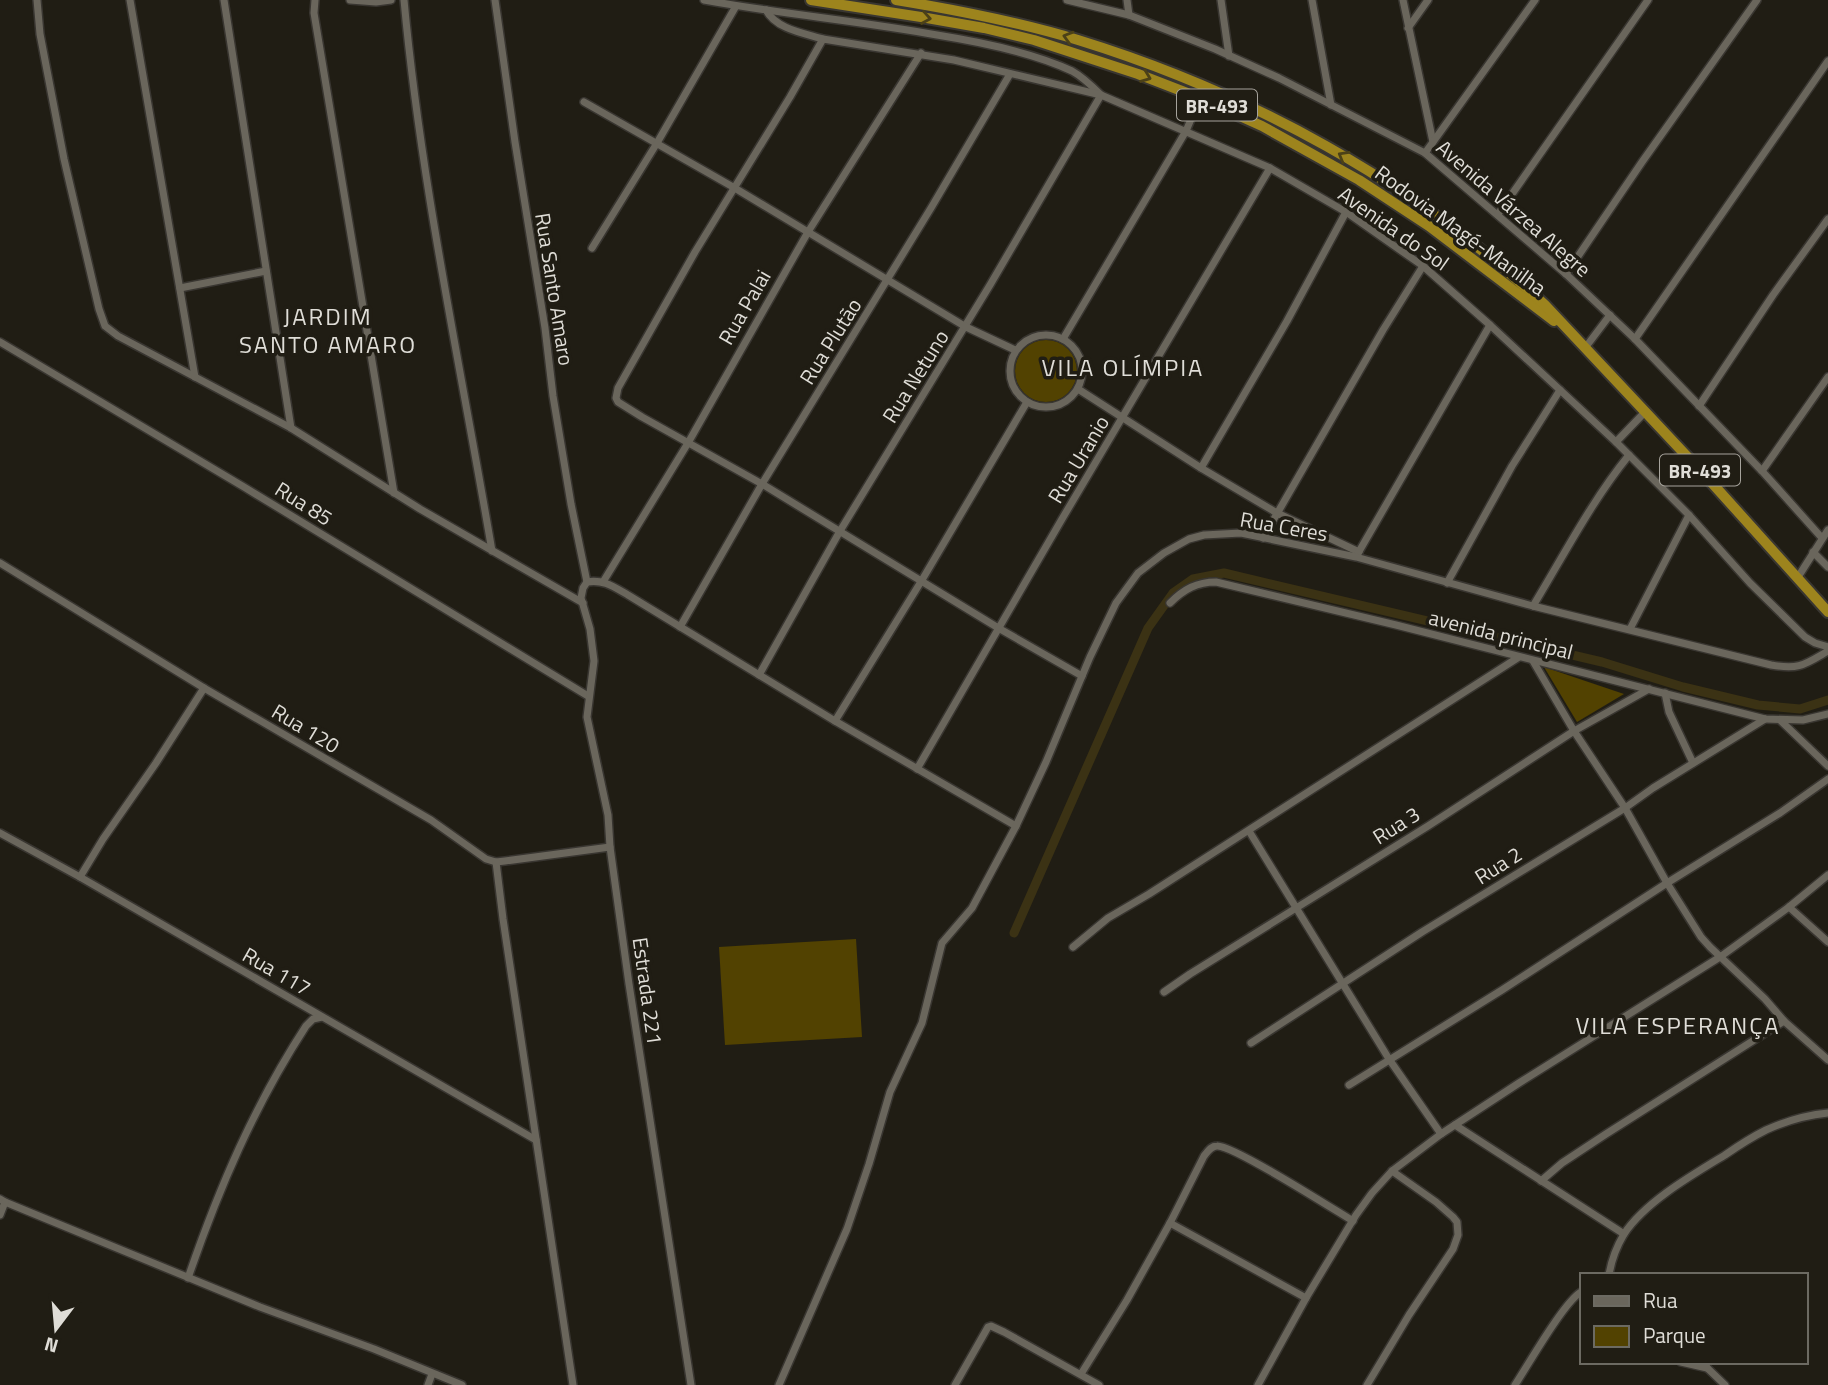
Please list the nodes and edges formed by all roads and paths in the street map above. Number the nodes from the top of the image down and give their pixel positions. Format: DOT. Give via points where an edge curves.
graph roads {
  1 [pos="37,0"];
  2 [pos="130,0"];
  3 [pos="224,0"];
  4 [pos="315,0"];
  5 [pos="350,0"];
  6 [pos="391,0"];
  7 [pos="404,0"];
  8 [pos="495,0"];
  9 [pos="704,0"];
  10 [pos="811,0"];
  11 [pos="896,0"];
  12 [pos="1067,0"];
  13 [pos="1127,0"];
  14 [pos="1221,0"];
  15 [pos="1312,0"];
  16 [pos="1403,0"];
  17 [pos="1428,0"];
  18 [pos="1535,0"];
  19 [pos="1648,0"];
  20 [pos="1757,0"];
  21 [pos="736,6"];
  22 [pos="766,10"];
  23 [pos="1129,16"];
  24 [pos="1408,27"];
  25 [pos="823,39"];
  26 [pos="920,53"];
  27 [pos="1228,56"];
  28 [pos="1828,61"];
  29 [pos="1010,74"];
  30 [pos="1101,95"];
  31 [pos="1200,98"];
  32 [pos="584,102"];
  33 [pos="1331,105"];
  34 [pos="1186,131"];
  35 [pos="1433,142"];
  36 [pos="657,143"];
  37 [pos="1425,153"];
  38 [pos="1270,168"];
  39 [pos="733,187"];
  40 [pos="1346,212"];
  41 [pos="1498,214"];
  42 [pos="1828,219"];
  43 [pos="808,232"];
  44 [pos="592,248"];
  45 [pos="1423,266"];
  46 [pos="266,271"];
  47 [pos="1566,274"];
  48 [pos="887,281"];
  49 [pos="180,288"];
  50 [pos="1610,315"];
  51 [pos="1490,325"];
  52 [pos="965,327"];
  53 [pos="1570,333"];
  54 [pos="1063,339"];
  55 [pos="1635,339"];
  56 [pos="0,342"];
  57 [pos="1585,348"];
  58 [pos="1015,350"];
  59 [pos="195,377"];
  60 [pos="1828,377"];
  61 [pos="1079,388"];
  62 [pos="1560,390"];
  63 [pos="1027,402"];
  64 [pos="1699,406"];
  65 [pos="1645,412"];
  66 [pos="1123,419"];
  67 [pos="291,428"];
  68 [pos="1616,442"];
  69 [pos="688,443"];
  70 [pos="1629,455"];
  71 [pos="1201,468"];
  72 [pos="1762,471"];
  73 [pos="762,484"];
  74 [pos="394,493"];
  75 [pos="1277,513"];
  76 [pos="1689,515"];
  77 [pos="1828,530"];
  78 [pos="840,531"];
  79 [pos="1263,538"];
  80 [pos="1822,538"];
  81 [pos="492,551"];
  82 [pos="1813,552"];
  83 [pos="1357,555"];
  84 [pos="0,563"];
  85 [pos="1828,568"];
  86 [pos="1798,577"];
  87 [pos="922,580"];
  88 [pos="587,582"];
  89 [pos="603,582"];
  90 [pos="1447,583"];
  91 [pos="583,603"];
  92 [pos="1170,603"];
  93 [pos="1533,606"];
  94 [pos="1827,611"];
  95 [pos="680,627"];
  96 [pos="1000,629"];
  97 [pos="1630,629"];
  98 [pos="1828,649"];
  99 [pos="1519,657"];
  100 [pos="1532,661"];
  101 [pos="759,675"];
  102 [pos="1082,676"];
  103 [pos="204,688"];
  104 [pos="1649,689"];
  105 [pos="1665,693"];
  106 [pos="588,695"];
  107 [pos="1828,713"];
  108 [pos="1765,719"];
  109 [pos="1780,720"];
  110 [pos="835,721"];
  111 [pos="1574,731"];
  112 [pos="1693,763"];
  113 [pos="1828,766"];
  114 [pos="918,769"];
  115 [pos="1828,779"];
  116 [pos="1625,808"];
  117 [pos="1016,826"];
  118 [pos="1249,831"];
  119 [pos="0,833"];
  120 [pos="610,847"];
  121 [pos="496,862"];
  122 [pos="1828,875"];
  123 [pos="80,877"];
  124 [pos="1667,883"];
  125 [pos="1296,906"];
  126 [pos="1789,907"];
  127 [pos="1828,942"];
  128 [pos="1073,947"];
  129 [pos="1720,957"];
  130 [pos="1343,984"];
  131 [pos="1164,992"];
  132 [pos="322,1017"];
  133 [pos="1784,1021"];
  134 [pos="1251,1043"];
  135 [pos="1389,1059"];
  136 [pos="1828,1060"];
  137 [pos="1349,1085"];
  138 [pos="1828,1112"];
  139 [pos="1455,1125"];
  140 [pos="1441,1134"];
  141 [pos="536,1140"];
  142 [pos="1392,1171"];
  143 [pos="1541,1181"];
  144 [pos="2,1201"];
  145 [pos="0,1215"];
  146 [pos="1353,1221"];
  147 [pos="1170,1223"];
  148 [pos="1624,1234"];
  149 [pos="1610,1273"];
  150 [pos="188,1278"];
  151 [pos="1580,1293"];
  152 [pos="1306,1298"];
  153 [pos="1686,1364"];
  154 [pos="1704,1365"];
  155 [pos="432,1374"];
  156 [pos="1082,1374"];
  157 [pos="428,1385"];
  158 [pos="462,1385"];
  159 [pos="573,1385"];
  160 [pos="691,1385"];
  161 [pos="779,1385"];
  162 [pos="955,1385"];
  163 [pos="1099,1385"];
  164 [pos="1258,1385"];
  165 [pos="1367,1385"];
  166 [pos="1515,1385"];
  167 [pos="1725,1385"];
  1 -- 59 [label="street" via="64,159 101,318 112,332"];
  2 -- 49 [label="street"];
  3 -- 46 [label="street"];
  4 -- 74 [label="street"];
  5 -- 6 [label="street"];
  7 -- 81 [label="street" via="421,149"];
  8 -- 88 [label="street, Rua Santo Amaro" via="553,397"];
  9 -- 21 [label="street"];
  10 -- 31 [label="highway, Rodovia Magé-Manilha / BR-493, one-way" via="921,16 1034,40"];
  53 -- 11 [label="highway, Rodovia Magé-Manilha / BR-493, one-way" via="1518,279 1428,210 1365,168 1267,115 1192,81 1077,40"];
  12 -- 23 [label="street, Avenida Várzea Alegre"];
  13 -- 23 [label="street"];
  14 -- 27 [label="street"];
  15 -- 33 [label="street"];
  16 -- 24 [label="street"];
  17 -- 24 [label="street"];
  18 -- 35 [label="street"];
  19 -- 41 [label="street"];
  20 -- 47 [label="street"];
  21 -- 22 [label="street"];
  21 -- 36 [label="street"];
  22 -- 25 [label="street, Avenida do Sol" via="779,24"];
  22 -- 30 [label="street" via="989,45 1072,71"];
  23 -- 27 [label="street, Avenida Várzea Alegre"];
  24 -- 35 [label="street"];
  25 -- 26 [label="street, Avenida do Sol"];
  25 -- 39 [label="street"];
  26 -- 29 [label="street, Avenida do Sol"];
  26 -- 43 [label="street, Rua Palai"];
  27 -- 33 [label="street, Avenida Várzea Alegre"];
  28 -- 55 [label="street"];
  29 -- 30 [label="street, Avenida do Sol"];
  29 -- 48 [label="street, Rua Plutão"];
  30 -- 34 [label="street, Avenida do Sol"];
  30 -- 52 [label="street, Rua Netuno"];
  31 -- 34 [label="street"];
  31 -- 53 [label="highway, Rodovia Magé-Manilha / BR-493" via="1262,126 1359,180 1429,226"];
  32 -- 36 [label="street"];
  33 -- 37 [label="street, Avenida Várzea Alegre"];
  34 -- 38 [label="street, Avenida do Sol"];
  34 -- 54 [label="street"];
  35 -- 37 [label="street"];
  36 -- 39 [label="street"];
  36 -- 44 [label="street"];
  37 -- 41 [label="street, Avenida Várzea Alegre"];
  38 -- 40 [label="street, Avenida do Sol"];
  38 -- 66 [label="street, Rua Uranio"];
  39 -- 43 [label="street"];
  39 -- 69 [label="street" via="616,393 618,402"];
  40 -- 45 [label="street, Avenida do Sol"];
  40 -- 71 [label="street"];
  41 -- 47 [label="street, Avenida Várzea Alegre"];
  42 -- 64 [label="street"];
  43 -- 48 [label="street"];
  43 -- 69 [label="street, Rua Palai"];
  45 -- 51 [label="street, Avenida do Sol"];
  45 -- 75 [label="street"];
  46 -- 49 [label="street"];
  46 -- 67 [label="street"];
  47 -- 50 [label="street, Avenida Várzea Alegre"];
  48 -- 52 [label="street"];
  48 -- 73 [label="street, Rua Plutão"];
  49 -- 59 [label="street"];
  50 -- 55 [label="street, Avenida Várzea Alegre"];
  50 -- 57 [label="street"];
  51 -- 62 [label="street, Avenida do Sol"];
  51 -- 83 [label="street"];
  52 -- 58 [label="street"];
  52 -- 78 [label="street, Rua Netuno"];
  53 -- 57 [label="highway, Rodovia Magé-Manilha / BR-493"];
  54 -- 58 [label="street" via="1037,335"];
  54 -- 61 [label="street" via="1081,361"];
  55 -- 64 [label="street, Avenida Várzea Alegre"];
  56 -- 106 [label="street, Rua 85"];
  57 -- 65 [label="highway, Rodovia Magé-Manilha / BR-493"];
  58 -- 63 [label="street" via="1010,382"];
  59 -- 67 [label="street"];
  60 -- 72 [label="street"];
  61 -- 63 [label="street" via="1058,405"];
  61 -- 66 [label="street"];
  62 -- 68 [label="street, Avenida do Sol"];
  62 -- 90 [label="street"];
  63 -- 87 [label="street"];
  64 -- 72 [label="street, Avenida Várzea Alegre"];
  65 -- 68 [label="street"];
  65 -- 86 [label="highway, Rodovia Magé-Manilha / BR-493"];
  66 -- 71 [label="street"];
  66 -- 96 [label="street, Rua Uranio"];
  67 -- 74 [label="street"];
  68 -- 70 [label="street, Avenida do Sol"];
  69 -- 73 [label="street"];
  69 -- 89 [label="street, Rua Palai"];
  70 -- 76 [label="street, Avenida do Sol"];
  70 -- 93 [label="street"];
  71 -- 75 [label="street"];
  72 -- 80 [label="street, Avenida Várzea Alegre"];
  73 -- 78 [label="street"];
  73 -- 95 [label="street, Rua Plutão"];
  74 -- 81 [label="street"];
  75 -- 79 [label="street"];
  75 -- 83 [label="street"];
  76 -- 97 [label="street"];
  76 -- 98 [label="street, Avenida do Sol" via="1805,637"];
  77 -- 80 [label="street"];
  78 -- 87 [label="street"];
  78 -- 101 [label="street, Rua Netuno"];
  79 -- 83 [label="street, Rua Ceres"];
  79 -- 102 [label="street, Rua Ceres" via="1241,533 1204,535 1152,561 1116,603"];
  80 -- 82 [label="street"];
  81 -- 91 [label="street"];
  82 -- 85 [label="street"];
  82 -- 86 [label="street"];
  83 -- 90 [label="street, Rua Ceres"];
  84 -- 103 [label="street, Rua 120"];
  86 -- 94 [label="highway, Rodovia Magé-Manilha / BR-493"];
  87 -- 96 [label="street"];
  87 -- 110 [label="street"];
  88 -- 89 [label="street"];
  88 -- 91 [label="street"];
  89 -- 95 [label="street"];
  90 -- 93 [label="street, Rua Ceres"];
  91 -- 106 [label="street, Estrada 221" via="594,654"];
  92 -- 99 [label="street, avenida principal" via="1195,584 1216,582"];
  93 -- 97 [label="street, Rua Ceres"];
  95 -- 101 [label="street"];
  96 -- 102 [label="street"];
  96 -- 114 [label="street, Rua Uranio"];
  97 -- 98 [label="street, Rua Ceres" via="1781,667 1800,666"];
  99 -- 100 [label="street, avenida principal"];
  99 -- 118 [label="street"];
  100 -- 104 [label="street, avenida principal"];
  100 -- 111 [label="street"];
  101 -- 110 [label="street"];
  102 -- 117 [label="street, Rua Ceres"];
  103 -- 121 [label="street, Rua 120"];
  103 -- 123 [label="street"];
  104 -- 105 [label="street, avenida principal"];
  104 -- 111 [label="street, Rua 3"];
  105 -- 108 [label="street, avenida principal"];
  105 -- 112 [label="street"];
  106 -- 120 [label="street, Estrada 221" via="588,725 608,815"];
  107 -- 109 [label="street, avenida principal"];
  108 -- 109 [label="street, avenida principal"];
  108 -- 112 [label="street, Rua 2"];
  109 -- 113 [label="street"];
  110 -- 114 [label="street"];
  111 -- 116 [label="street"];
  111 -- 125 [label="street, Rua 3"];
  112 -- 116 [label="street, Rua 2"];
  114 -- 117 [label="street"];
  115 -- 124 [label="street"];
  116 -- 124 [label="street"];
  116 -- 130 [label="street, Rua 2"];
  117 -- 161 [label="street, Rua Ceres" via="972,908 940,948 922,1023 890,1092 846,1229"];
  118 -- 125 [label="street"];
  118 -- 128 [label="street" via="1108,918"];
  119 -- 123 [label="street, Rua 117"];
  120 -- 121 [label="street"];
  120 -- 160 [label="street, Estrada 221"];
  121 -- 141 [label="street"];
  122 -- 126 [label="street"];
  123 -- 132 [label="street, Rua 117"];
  124 -- 129 [label="street" via="1701,937"];
  124 -- 135 [label="street"];
  125 -- 130 [label="street"];
  125 -- 131 [label="street, Rua 3"];
  126 -- 127 [label="street"];
  126 -- 129 [label="street"];
  129 -- 133 [label="street"];
  129 -- 139 [label="street"];
  130 -- 134 [label="street, Rua 2"];
  130 -- 135 [label="street"];
  132 -- 141 [label="street, Rua 117"];
  132 -- 150 [label="street" via="306,1026 248,1126"];
  133 -- 136 [label="street"];
  133 -- 143 [label="street"];
  135 -- 137 [label="street"];
  135 -- 140 [label="street"];
  138 -- 148 [label="street" via="1764,1131 1661,1196"];
  139 -- 140 [label="street"];
  139 -- 143 [label="street"];
  140 -- 142 [label="street"];
  141 -- 159 [label="street"];
  142 -- 146 [label="street"];
  142 -- 165 [label="street" via="1453,1217 1458,1235"];
  143 -- 148 [label="street"];
  144 -- 145 [label="street"];
  144 -- 150 [label="street"];
  146 -- 147 [label="street" via="1219,1146 1204,1156"];
  146 -- 152 [label="street"];
  147 -- 152 [label="street"];
  147 -- 156 [label="street"];
  148 -- 149 [label="street"];
  150 -- 155 [label="street"];
  151 -- 166 [label="street"];
  152 -- 164 [label="street"];
  153 -- 154 [label="street"];
  154 -- 167 [label="street"];
  155 -- 157 [label="street"];
  155 -- 158 [label="street"];
  156 -- 162 [label="street" via="991,1326"];
  156 -- 163 [label="street"];
}
